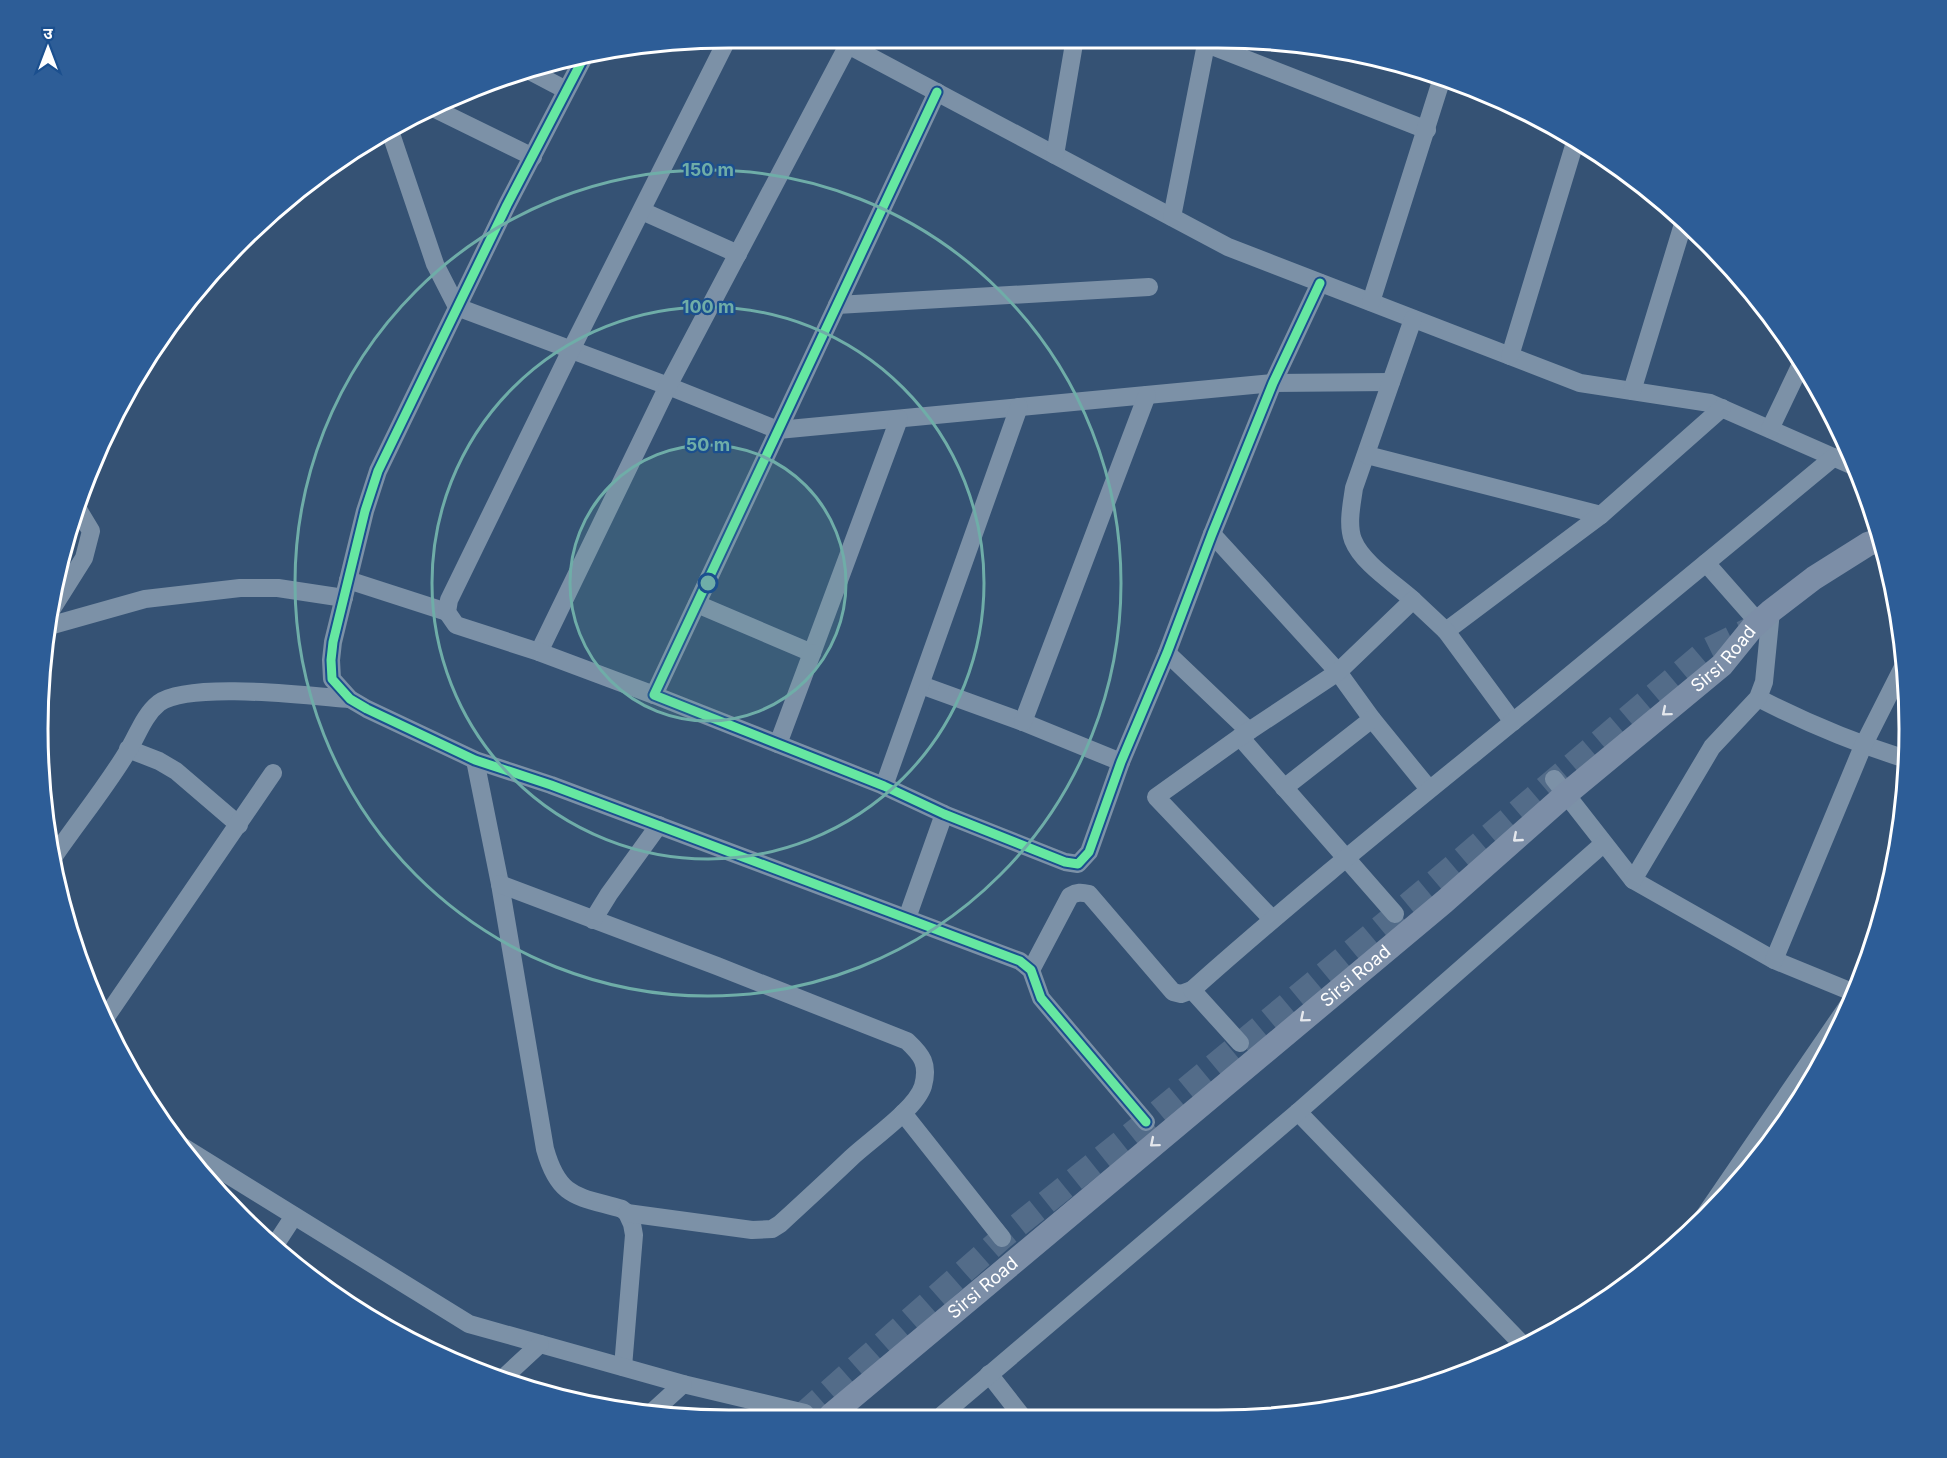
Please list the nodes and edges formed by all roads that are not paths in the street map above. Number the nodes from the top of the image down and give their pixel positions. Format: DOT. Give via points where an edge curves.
graph roads {
  1 [pos="723,48"];
  2 [pos="838,48"];
  3 [pos="854,48"];
  4 [pos="1073,48"];
  5 [pos="1206,48"];
  6 [pos="1225,48"];
  7 [pos="580,65"];
  8 [pos="538,75"];
  9 [pos="1440,85"];
  10 [pos="566,90"];
  11 [pos="937,92"];
  12 [pos="441,112"];
  13 [pos="1427,130"];
  14 [pos="392,137"];
  15 [pos="1572,148"];
  16 [pos="1055,155"];
  17 [pos="533,156"];
  18 [pos="642,211"];
  19 [pos="1172,217"];
  20 [pos="1681,230"];
  21 [pos="738,254"];
  22 [pos="1320,283"];
  23 [pos="1149,288"];
  24 [pos="1371,302"];
  25 [pos="837,305"];
  26 [pos="457,307"];
  27 [pos="1413,319"];
  28 [pos="571,350"];
  29 [pos="1510,357"];
  30 [pos="1797,372"];
  31 [pos="1391,382"];
  32 [pos="1273,383"];
  33 [pos="668,386"];
  34 [pos="1632,391"];
  35 [pos="1147,395"];
  36 [pos="1019,408"];
  37 [pos="1722,408"];
  38 [pos="899,419"];
  39 [pos="1770,429"];
  40 [pos="778,430"];
  41 [pos="1367,455"];
  42 [pos="1834,457"];
  43 [pos="1844,462"];
  44 [pos="1601,515"];
  45 [pos="82,516"];
  46 [pos="1212,534"];
  47 [pos="1873,542"];
  48 [pos="1706,563"];
  49 [pos="346,589"];
  50 [pos="62,594"];
  51 [pos="1413,600"];
  52 [pos="697,604"];
  53 [pos="447,612"];
  54 [pos="1761,620"];
  55 [pos="57,624"];
  56 [pos="1446,631"];
  57 [pos="539,652"];
  58 [pos="812,653"];
  59 [pos="1167,653"];
  60 [pos="1338,672"];
  61 [pos="1897,678"];
  62 [pos="921,685"];
  63 [pos="654,695"];
  64 [pos="1758,698"];
  65 [pos="350,699"];
  66 [pos="1372,719"];
  67 [pos="1023,722"];
  68 [pos="1513,722"];
  69 [pos="1244,734"];
  70 [pos="778,744"];
  71 [pos="1863,746"];
  72 [pos="128,749"];
  73 [pos="1898,757"];
  74 [pos="475,760"];
  75 [pos="1121,762"];
  76 [pos="273,773"];
  77 [pos="884,786"];
  78 [pos="1560,787"];
  79 [pos="1284,788"];
  80 [pos="1429,789"];
  81 [pos="944,814"];
  82 [pos="239,825"];
  83 [pos="659,825"];
  84 [pos="1603,844"];
  85 [pos="59,849"];
  86 [pos="1344,858"];
  87 [pos="1633,880"];
  88 [pos="500,884"];
  89 [pos="1395,914"];
  90 [pos="907,918"];
  91 [pos="1272,919"];
  92 [pos="593,920"];
  93 [pos="1774,960"];
  94 [pos="1031,970"];
  95 [pos="1192,990"];
  96 [pos="1847,990"];
  97 [pos="110,1012"];
  98 [pos="1240,1043"];
  99 [pos="1819,1050"];
  100 [pos="1298,1112"];
  101 [pos="903,1113"];
  102 [pos="1146,1122"];
  103 [pos="202,1159"];
  104 [pos="1732,1175"];
  105 [pos="627,1213"];
  106 [pos="294,1216"];
  107 [pos="1002,1238"];
  108 [pos="279,1240"];
  109 [pos="1518,1340"];
  110 [pos="540,1344"];
  111 [pos="623,1367"];
  112 [pos="508,1373"];
  113 [pos="989,1374"];
  114 [pos="683,1384"];
  115 [pos="659,1406"];
  116 [pos="792,1410"];
  117 [pos="837,1410"];
  118 [pos="948,1410"];
  119 [pos="1017,1410"];
  1 -- 18 [label="street"];
  2 -- 21 [label="street"];
  3 -- 11 [label="street"];
  4 -- 16 [label="street"];
  5 -- 19 [label="street"];
  6 -- 13 [label="street"];
  7 -- 10 [label="street"];
  8 -- 10 [label="street"];
  9 -- 13 [label="street"];
  10 -- 17 [label="street"];
  11 -- 16 [label="street"];
  11 -- 25 [label="street"];
  12 -- 17 [label="street"];
  13 -- 24 [label="street"];
  14 -- 26 [label="street" via="435,264"];
  15 -- 29 [label="street"];
  16 -- 19 [label="street"];
  17 -- 26 [label="street"];
  18 -- 21 [label="street"];
  18 -- 28 [label="street"];
  19 -- 22 [label="street" via="1228,247"];
  20 -- 34 [label="street"];
  21 -- 33 [label="street"];
  22 -- 24 [label="street"];
  22 -- 32 [label="street"];
  23 -- 25 [label="street"];
  24 -- 27 [label="street"];
  25 -- 40 [label="street"];
  26 -- 28 [label="street"];
  26 -- 49 [label="street" via="378,471"];
  27 -- 29 [label="street"];
  27 -- 31 [label="street"];
  28 -- 33 [label="street"];
  28 -- 53 [label="street" via="449,600"];
  29 -- 34 [label="street" via="1580,383"];
  30 -- 39 [label="street"];
  31 -- 32 [label="street"];
  31 -- 41 [label="street"];
  32 -- 35 [label="street"];
  32 -- 46 [label="street"];
  33 -- 40 [label="street"];
  33 -- 57 [label="street"];
  34 -- 37 [label="street"];
  35 -- 36 [label="street"];
  35 -- 67 [label="street"];
  36 -- 38 [label="street"];
  36 -- 62 [label="street"];
  37 -- 39 [label="street"];
  37 -- 44 [label="street"];
  38 -- 40 [label="street"];
  38 -- 58 [label="street"];
  39 -- 42 [label="street"];
  40 -- 52 [label="street"];
  41 -- 44 [label="street"];
  41 -- 51 [label="street" via="1354,488 1352,538 1362,556"];
  42 -- 43 [label="street"];
  42 -- 48 [label="street"];
  44 -- 56 [label="street"];
  45 -- 50 [label="street" via="91,531 84,558"];
  46 -- 59 [label="street"];
  46 -- 60 [label="street"];
  47 -- 54 [label="main road, Sirsi Road" via="1814,578"];
  48 -- 54 [label="street"];
  48 -- 68 [label="street"];
  49 -- 53 [label="street"];
  49 -- 55 [label="street" via="240,588 145,599"];
  49 -- 65 [label="street" via="331,660 332,679"];
  51 -- 56 [label="street"];
  51 -- 60 [label="street"];
  52 -- 58 [label="street"];
  52 -- 63 [label="street"];
  53 -- 57 [label="street" via="456,625"];
  54 -- 64 [label="street" via="1764,682"];
  54 -- 78 [label="main road, Sirsi Road, one-way" via="1722,665"];
  56 -- 68 [label="street"];
  57 -- 63 [label="street"];
  58 -- 70 [label="street"];
  59 -- 69 [label="street"];
  59 -- 75 [label="street"];
  60 -- 66 [label="street"];
  60 -- 69 [label="street"];
  61 -- 71 [label="street"];
  62 -- 67 [label="street"];
  62 -- 77 [label="street"];
  63 -- 70 [label="street"];
  64 -- 71 [label="street"];
  64 -- 87 [label="street" via="1712,747"];
  65 -- 72 [label="street" via="219,691 186,693 159,703"];
  65 -- 74 [label="street"];
  66 -- 79 [label="street"];
  66 -- 80 [label="street"];
  67 -- 75 [label="street"];
  68 -- 80 [label="street"];
  69 -- 79 [label="street"];
  69 -- 91 [label="street" via="1156,797"];
  70 -- 77 [label="street"];
  71 -- 73 [label="street"];
  71 -- 93 [label="street"];
  72 -- 82 [label="street" via="176,771"];
  72 -- 85 [label="street"];
  74 -- 83 [label="street"];
  74 -- 88 [label="street"];
  75 -- 81 [label="street" via="1089,852 1078,864"];
  76 -- 82 [label="street"];
  77 -- 81 [label="street"];
  78 -- 84 [label="street"];
  78 -- 117 [label="main road, Sirsi Road, one-way" via="1444,902"];
  79 -- 86 [label="street"];
  80 -- 86 [label="street"];
  81 -- 90 [label="street"];
  82 -- 97 [label="street"];
  83 -- 90 [label="street"];
  83 -- 92 [label="street"];
  84 -- 87 [label="street"];
  84 -- 100 [label="street"];
  86 -- 89 [label="street"];
  86 -- 91 [label="street"];
  87 -- 93 [label="street"];
  88 -- 92 [label="street"];
  88 -- 105 [label="street" via="550,1170 560,1185 576,1196"];
  90 -- 94 [label="street" via="1020,961"];
  91 -- 95 [label="street"];
  92 -- 101 [label="street" via="907,1041 922,1055 925,1075 923,1088"];
  93 -- 96 [label="street"];
  94 -- 95 [label="street" via="1070,896 1083,893 1089,894 1173,992"];
  94 -- 102 [label="street" via="1041,998"];
  95 -- 98 [label="street"];
  99 -- 104 [label="street"];
  100 -- 109 [label="street"];
  100 -- 113 [label="street"];
  101 -- 105 [label="street" via="772,1228 752,1230"];
  101 -- 107 [label="street"];
  103 -- 106 [label="street"];
  105 -- 111 [label="street" via="634,1235 634,1255"];
  106 -- 108 [label="street"];
  106 -- 110 [label="street" via="470,1324"];
  110 -- 111 [label="street"];
  110 -- 112 [label="street"];
  111 -- 114 [label="street"];
  113 -- 118 [label="street"];
  113 -- 119 [label="street"];
  114 -- 115 [label="street"];
  114 -- 116 [label="street"];
}
